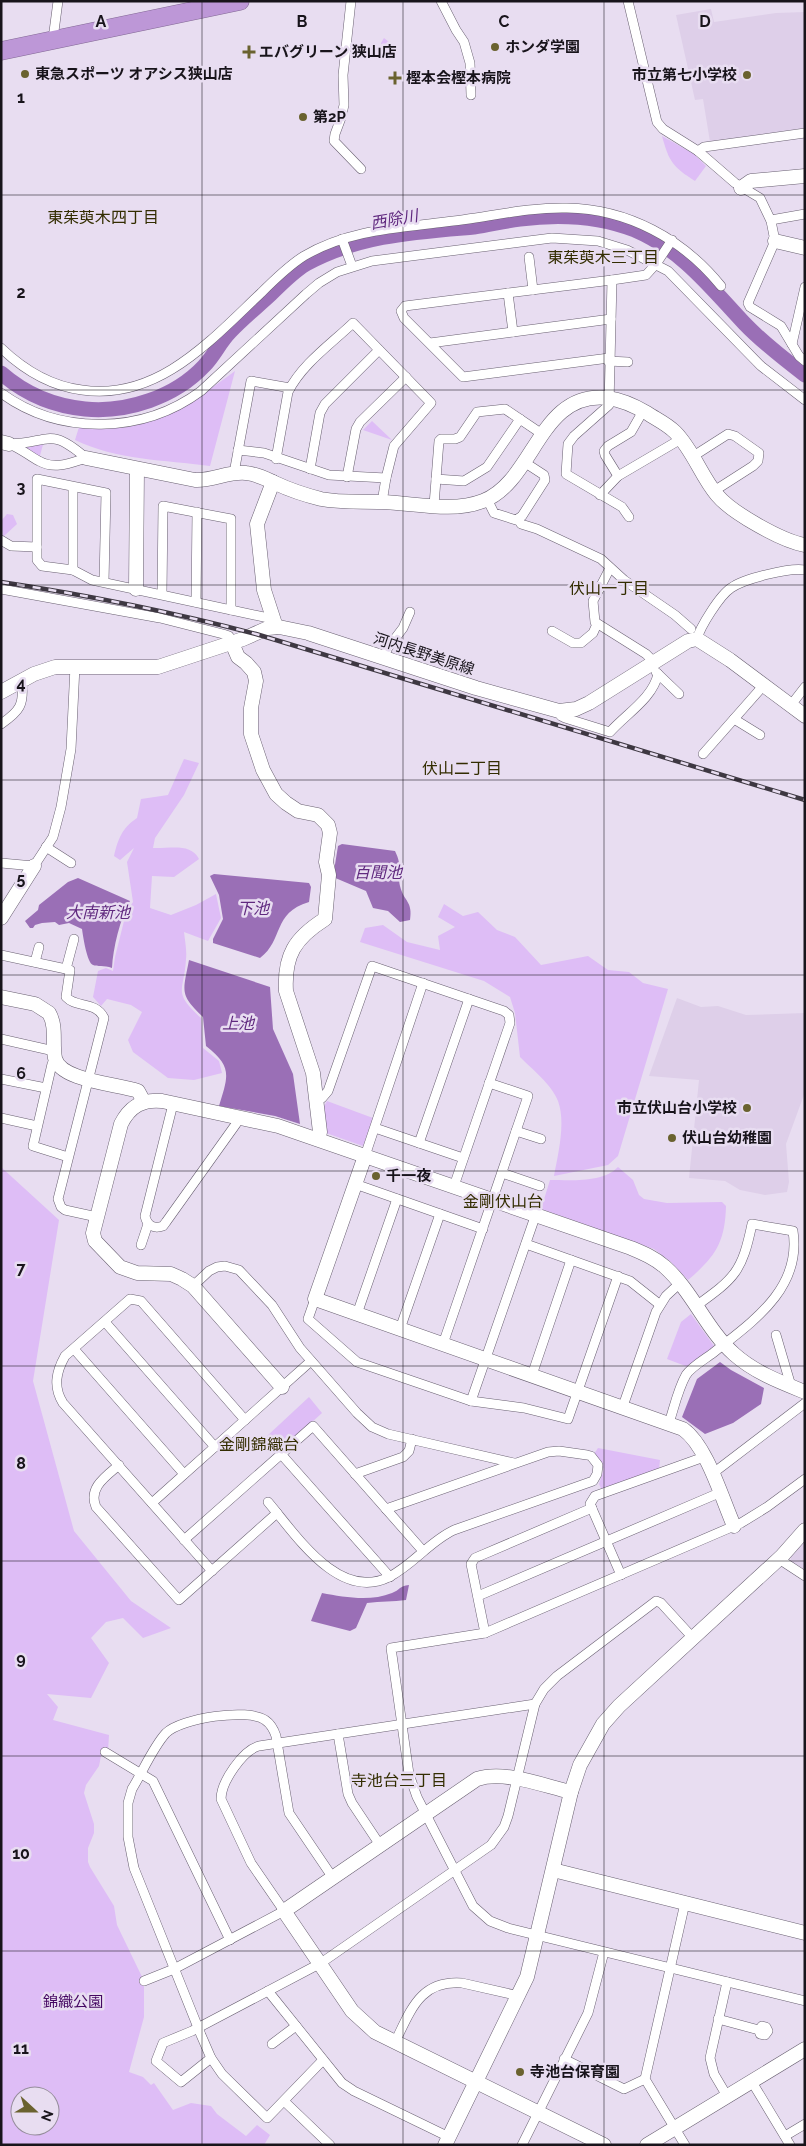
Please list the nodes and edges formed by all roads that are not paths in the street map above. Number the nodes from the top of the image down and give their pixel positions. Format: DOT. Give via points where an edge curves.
graph roads {
  1 [pos="58,1"];
  2 [pos="240,1"];
  3 [pos="351,1"];
  4 [pos="441,1"];
  5 [pos="628,1"];
  6 [pos="209,4"];
  7 [pos="53,39"];
  8 [pos="1,50"];
  9 [pos="472,95"];
  10 [pos="805,134"];
  11 [pos="698,151"];
  12 [pos="361,169"];
  13 [pos="805,176"];
  14 [pos="741,188"];
  15 [pos="805,214"];
  16 [pos="771,220"];
  17 [pos="342,240"];
  18 [pos="775,241"];
  19 [pos="671,242"];
  20 [pos="805,248"];
  21 [pos="529,257"];
  22 [pos="657,263"];
  23 [pos="351,264"];
  24 [pos="612,280"];
  25 [pos="722,286"];
  26 [pos="805,287"];
  27 [pos="533,290"];
  28 [pos="508,293"];
  29 [pos="611,319"];
  30 [pos="513,332"];
  31 [pos="430,343"];
  32 [pos="792,344"];
  33 [pos="1,348"];
  34 [pos="379,350"];
  35 [pos="608,360"];
  36 [pos="805,361"];
  37 [pos="628,362"];
  38 [pos="406,377"];
  39 [pos="290,388"];
  40 [pos="1,393"];
  41 [pos="608,398"];
  42 [pos="805,400"];
  43 [pos="643,411"];
  44 [pos="520,419"];
  45 [pos="542,434"];
  46 [pos="680,439"];
  47 [pos="5,443"];
  48 [pos="238,450"];
  49 [pos="692,456"];
  50 [pos="86,458"];
  51 [pos="276,459"];
  52 [pos="524,462"];
  53 [pos="137,469"];
  54 [pos="310,470"];
  55 [pos="234,473"];
  56 [pos="618,476"];
  57 [pos="347,477"];
  58 [pos="386,478"];
  59 [pos="436,479"];
  60 [pos="273,482"];
  61 [pos="73,486"];
  62 [pos="714,491"];
  63 [pos="600,495"];
  64 [pos="487,499"];
  65 [pos="382,502"];
  66 [pos="434,505"];
  67 [pos="197,512"];
  68 [pos="629,517"];
  69 [pos="518,519"];
  70 [pos="1,540"];
  71 [pos="805,545"];
  72 [pos="37,547"];
  73 [pos="610,568"];
  74 [pos="73,570"];
  75 [pos="805,570"];
  76 [pos="104,582"];
  77 [pos="1,589"];
  78 [pos="136,589"];
  79 [pos="162,594"];
  80 [pos="196,602"];
  81 [pos="231,610"];
  82 [pos="410,612"];
  83 [pos="275,623"];
  84 [pos="597,624"];
  85 [pos="552,631"];
  86 [pos="694,634"];
  87 [pos="232,643"];
  88 [pos="385,657"];
  89 [pos="75,666"];
  90 [pos="654,667"];
  91 [pos="22,682"];
  92 [pos="763,686"];
  93 [pos="805,687"];
  94 [pos="1,692"];
  95 [pos="680,694"];
  96 [pos="791,705"];
  97 [pos="559,711"];
  98 [pos="805,716"];
  99 [pos="734,719"];
  100 [pos="1,724"];
  101 [pos="760,735"];
  102 [pos="704,754"];
  103 [pos="46,847"];
  104 [pos="1,863"];
  105 [pos="71,863"];
  106 [pos="34,866"];
  107 [pos="1,918"];
  108 [pos="74,939"];
  109 [pos="39,947"];
  110 [pos="1,955"];
  111 [pos="35,962"];
  112 [pos="66,969"];
  113 [pos="423,984"];
  114 [pos="1,996"];
  115 [pos="469,999"];
  116 [pos="1,1039"];
  117 [pos="55,1056"];
  118 [pos="1,1078"];
  119 [pos="88,1079"];
  120 [pos="489,1083"];
  121 [pos="46,1088"];
  122 [pos="316,1100"];
  123 [pos="144,1102"];
  124 [pos="173,1104"];
  125 [pos="1,1118"];
  126 [pos="238,1118"];
  127 [pos="37,1126"];
  128 [pos="375,1128"];
  129 [pos="516,1131"];
  130 [pos="318,1139"];
  131 [pos="541,1139"];
  132 [pos="419,1143"];
  133 [pos="365,1156"];
  134 [pos="68,1157"];
  135 [pos="463,1158"];
  136 [pos="502,1173"];
  137 [pos="355,1184"];
  138 [pos="454,1186"];
  139 [pos="540,1186"];
  140 [pos="397,1199"];
  141 [pos="493,1200"];
  142 [pos="440,1214"];
  143 [pos="536,1214"];
  144 [pos="97,1217"];
  145 [pos="148,1224"];
  146 [pos="483,1229"];
  147 [pos="526,1244"];
  148 [pos="141,1246"];
  149 [pos="571,1260"];
  150 [pos="618,1276"];
  151 [pos="680,1283"];
  152 [pos="193,1286"];
  153 [pos="315,1300"];
  154 [pos="660,1304"];
  155 [pos="696,1306"];
  156 [pos="357,1314"];
  157 [pos="105,1322"];
  158 [pos="400,1329"];
  159 [pos="776,1335"];
  160 [pos="443,1344"];
  161 [pos="724,1344"];
  162 [pos="74,1349"];
  163 [pos="486,1359"];
  164 [pos="311,1361"];
  165 [pos="532,1375"];
  166 [pos="282,1387"];
  167 [pos="578,1391"];
  168 [pos="801,1391"];
  169 [pos="471,1401"];
  170 [pos="624,1406"];
  171 [pos="245,1420"];
  172 [pos="669,1423"];
  173 [pos="412,1439"];
  174 [pos="215,1447"];
  175 [pos="281,1454"];
  176 [pos="704,1457"];
  177 [pos="491,1458"];
  178 [pos="515,1463"];
  179 [pos="119,1466"];
  180 [pos="494,1471"];
  181 [pos="184,1474"];
  182 [pos="355,1474"];
  183 [pos="712,1474"];
  184 [pos="805,1479"];
  185 [pos="720,1493"];
  186 [pos="268,1502"];
  187 [pos="152,1503"];
  188 [pos="592,1508"];
  189 [pos="386,1509"];
  190 [pos="277,1513"];
  191 [pos="734,1526"];
  192 [pos="805,1530"];
  193 [pos="184,1540"];
  194 [pos="606,1541"];
  195 [pos="423,1551"];
  196 [pos="779,1559"];
  197 [pos="212,1571"];
  198 [pos="621,1576"];
  199 [pos="805,1576"];
  200 [pos="390,1577"];
  201 [pos="478,1596"];
  202 [pos="485,1633"];
  203 [pos="693,1638"];
  204 [pos="535,1704"];
  205 [pos="402,1724"];
  206 [pos="338,1734"];
  207 [pos="277,1743"];
  208 [pos="105,1752"];
  209 [pos="141,1773"];
  210 [pos="517,1779"];
  211 [pos="572,1792"];
  212 [pos="425,1814"];
  213 [pos="380,1845"];
  214 [pos="553,1870"];
  215 [pos="454,1871"];
  216 [pos="333,1878"];
  217 [pos="685,1903"];
  218 [pos="284,1911"];
  219 [pos="805,1933"];
  220 [pos="537,1935"];
  221 [pos="230,1940"];
  222 [pos="604,1952"];
  223 [pos="320,1964"];
  224 [pos="669,1968"];
  225 [pos="174,1969"];
  226 [pos="144,1981"];
  227 [pos="727,1982"];
  228 [pos="268,1991"];
  229 [pos="518,1996"];
  230 [pos="805,2001"];
  231 [pos="718,2019"];
  232 [pos="198,2026"];
  233 [pos="296,2026"];
  234 [pos="759,2030"];
  235 [pos="395,2042"];
  236 [pos="272,2044"];
  237 [pos="805,2049"];
  238 [pos="211,2058"];
  239 [pos="564,2059"];
  240 [pos="323,2060"];
  241 [pos="645,2079"];
  242 [pos="476,2082"];
  243 [pos="752,2082"];
  244 [pos="727,2096"];
  245 [pos="284,2100"];
  246 [pos="538,2112"];
  247 [pos="805,2124"];
  248 [pos="675,2128"];
  249 [pos="785,2136"];
  250 [pos="447,2141"];
  251 [pos="595,2143"];
  252 [pos="330,2145"];
  253 [pos="522,2145"];
  254 [pos="647,2145"];
  255 [pos="685,2145"];
  256 [pos="790,2145"];
  1 -- 7 [label="street"];
  2 -- 6 [label="highway"];
  3 -- 12 [label="street" via="343,75 344,105 334,141"];
  4 -- 9 [label="street" via="464,42 470,63"];
  5 -- 11 [label="street" via="657,122"];
  6 -- 7 [label="highway"];
  7 -- 8 [label="highway"];
  10 -- 11 [label="street"];
  11 -- 14 [label="street"];
  13 -- 14 [label="street" via="751,181"];
  14 -- 16 [label="street" via="760,198"];
  15 -- 16 [label="street"];
  16 -- 18 [label="street"];
  17 -- 19 [label="street" via="374,230 565,208 598,210 614,215 650,228"];
  17 -- 23 [label="street"];
  17 -- 33 [label="street" via="326,244 296,262 182,363 163,376 142,384 104,392 70,388 32,372"];
  18 -- 20 [label="street"];
  18 -- 32 [label="street" via="748,303 782,326"];
  19 -- 22 [label="street"];
  19 -- 25 [label="street" via="701,263"];
  21 -- 27 [label="street"];
  22 -- 23 [label="street" via="613,244 566,238"];
  22 -- 24 [label="street" via="646,275"];
  22 -- 42 [label="street" via="761,366"];
  23 -- 40 [label="street" via="319,283 192,397 158,414 121,423 74,423 30,410"];
  24 -- 27 [label="street"];
  24 -- 29 [label="street"];
  26 -- 32 [label="street"];
  27 -- 28 [label="street"];
  28 -- 30 [label="street"];
  28 -- 31 [label="street" via="403,308 401,314"];
  29 -- 30 [label="street"];
  29 -- 35 [label="street"];
  30 -- 31 [label="street"];
  31 -- 35 [label="street" via="463,377"];
  32 -- 36 [label="street"];
  34 -- 38 [label="street"];
  34 -- 39 [label="street" via="353,323 302,371"];
  34 -- 54 [label="street" via="325,404 320,413"];
  35 -- 37 [label="street"];
  35 -- 41 [label="street"];
  38 -- 57 [label="street" via="360,422"];
  38 -- 58 [label="street" via="432,403 398,439 391,453"];
  39 -- 48 [label="street" via="252,381"];
  39 -- 51 [label="street"];
  41 -- 43 [label="street"];
  41 -- 45 [label="street" via="571,405"];
  41 -- 63 [label="street" via="608,408 568,444 568,476"];
  43 -- 46 [label="street" via="671,428"];
  43 -- 56 [label="street" via="631,432 604,450"];
  44 -- 45 [label="street"];
  44 -- 59 [label="street" via="487,467 464,481"];
  44 -- 59 [label="street" via="505,409 477,412 460,437 439,441"];
  45 -- 52 [label="street"];
  46 -- 49 [label="street"];
  46 -- 56 [label="street"];
  47 -- 50 [label="street" via="54,438 72,446"];
  47 -- 50 [label="street" via="54,466"];
  48 -- 51 [label="street" via="264,453"];
  48 -- 55 [label="street"];
  49 -- 62 [label="street"];
  49 -- 62 [label="street" via="728,434 759,453 753,466"];
  50 -- 53 [label="street"];
  51 -- 54 [label="street"];
  52 -- 64 [label="street" via="510,482"];
  52 -- 69 [label="street" via="545,480"];
  53 -- 55 [label="street" via="195,480"];
  53 -- 78 [label="street"];
  54 -- 57 [label="street"];
  55 -- 60 [label="street" via="248,473"];
  56 -- 63 [label="street"];
  57 -- 58 [label="street"];
  58 -- 65 [label="street"];
  59 -- 66 [label="street"];
  60 -- 65 [label="street" via="332,501"];
  60 -- 83 [label="street" via="257,524 264,590"];
  61 -- 72 [label="street" via="37,479"];
  61 -- 74 [label="street"];
  61 -- 76 [label="street" via="106,493"];
  62 -- 71 [label="street" via="730,506 776,536"];
  63 -- 68 [label="street" via="622,507"];
  64 -- 66 [label="street" via="467,506"];
  64 -- 69 [label="street" via="494,513"];
  65 -- 66 [label="street"];
  67 -- 79 [label="street" via="163,506"];
  67 -- 80 [label="street"];
  67 -- 81 [label="street" via="231,519"];
  69 -- 73 [label="street" via="521,524 602,560"];
  70 -- 72 [label="street" via="11,546"];
  72 -- 74 [label="street" via="37,560 42,566"];
  73 -- 84 [label="street" via="593,601 593,618"];
  73 -- 86 [label="street" via="675,615"];
  74 -- 76 [label="street"];
  75 -- 86 [label="street" via="789,569 732,586"];
  76 -- 78 [label="street"];
  77 -- 87 [label="street" via="160,618 229,636"];
  78 -- 79 [label="street"];
  79 -- 80 [label="street"];
  80 -- 81 [label="street"];
  81 -- 83 [label="street"];
  82 -- 88 [label="street" via="404,628"];
  83 -- 87 [label="street, 河内長野美原線"];
  83 -- 88 [label="street, 河内長野美原線"];
  84 -- 85 [label="street" via="582,643 573,643"];
  84 -- 90 [label="street" via="646,654"];
  86 -- 90 [label="street, 河内長野美原線"];
  86 -- 92 [label="street"];
  87 -- 89 [label="street, 河内長野美原線" via="158,667"];
  87 -- 122 [label="street" via="238,657 254,672 251,734 263,770 276,794 298,810 323,819 330,833 324,919 292,948 285,977 286,991 312,1073"];
  88 -- 97 [label="street, 河内長野美原線" via="476,688"];
  89 -- 91 [label="street, 河内長野美原線" via="48,669"];
  89 -- 103 [label="street" via="69,764 55,831"];
  90 -- 95 [label="street"];
  90 -- 97 [label="street, 河内長野美原線" via="583,706"];
  90 -- 97 [label="street" via="656,683 610,732 565,718"];
  91 -- 94 [label="street, 河内長野美原線"];
  91 -- 100 [label="street" via="21,706"];
  92 -- 96 [label="street"];
  92 -- 99 [label="street"];
  93 -- 96 [label="street"];
  96 -- 98 [label="street"];
  99 -- 101 [label="street"];
  99 -- 102 [label="street"];
  103 -- 105 [label="street"];
  103 -- 106 [label="street"];
  104 -- 106 [label="street"];
  106 -- 107 [label="street"];
  108 -- 112 [label="street"];
  109 -- 111 [label="street"];
  110 -- 111 [label="street"];
  111 -- 112 [label="street"];
  112 -- 119 [label="street" via="70,970 66,997 94,1007 104,1018"];
  113 -- 115 [label="street"];
  113 -- 122 [label="street" via="372,966 328,1091"];
  113 -- 128 [label="street"];
  114 -- 117 [label="street" via="36,1004 49,1013"];
  115 -- 120 [label="street" via="509,1015 510,1022"];
  115 -- 132 [label="street"];
  116 -- 117 [label="street"];
  117 -- 119 [label="street" via="59,1068"];
  117 -- 121 [label="street"];
  118 -- 121 [label="street"];
  119 -- 123 [label="street" via="138,1091"];
  119 -- 134 [label="street"];
  120 -- 129 [label="street" via="528,1096"];
  120 -- 135 [label="street"];
  121 -- 127 [label="street"];
  122 -- 130 [label="street"];
  123 -- 124 [label="street" via="153,1100"];
  123 -- 144 [label="street" via="130,1110 121,1124"];
  124 -- 126 [label="street"];
  124 -- 145 [label="street" via="145,1216"];
  125 -- 127 [label="street"];
  126 -- 130 [label="street"];
  126 -- 145 [label="street" via="166,1222 158,1227"];
  127 -- 134 [label="street" via="33,1146"];
  128 -- 132 [label="street"];
  128 -- 133 [label="street"];
  129 -- 131 [label="street"];
  129 -- 136 [label="street"];
  130 -- 133 [label="street"];
  132 -- 135 [label="street"];
  133 -- 137 [label="street"];
  133 -- 138 [label="street"];
  134 -- 144 [label="street" via="58,1195 59,1204 65,1210"];
  135 -- 138 [label="street"];
  136 -- 139 [label="street"];
  136 -- 141 [label="street"];
  137 -- 140 [label="street"];
  137 -- 153 [label="street"];
  138 -- 141 [label="street"];
  140 -- 142 [label="street"];
  140 -- 156 [label="street"];
  141 -- 143 [label="street"];
  141 -- 146 [label="street"];
  142 -- 146 [label="street"];
  142 -- 158 [label="street"];
  143 -- 147 [label="street"];
  143 -- 151 [label="street" via="644,1253 664,1266"];
  144 -- 152 [label="street" via="94,1238 120,1267 137,1273 170,1274"];
  145 -- 148 [label="street"];
  146 -- 160 [label="street"];
  147 -- 149 [label="street"];
  147 -- 163 [label="street"];
  149 -- 150 [label="street"];
  149 -- 165 [label="street"];
  150 -- 154 [label="street" via="639,1286"];
  150 -- 167 [label="street"];
  151 -- 154 [label="street"];
  151 -- 155 [label="street"];
  152 -- 164 [label="street" via="209,1270 217,1267 239,1270 272,1305"];
  152 -- 166 [label="street"];
  153 -- 156 [label="street"];
  153 -- 169 [label="street" via="308,1319 357,1362"];
  154 -- 170 [label="street"];
  155 -- 161 [label="street"];
  155 -- 161 [label="street" via="735,1273 745,1256 752,1224 793,1231 794,1256 780,1290 757,1319"];
  156 -- 158 [label="street"];
  157 -- 162 [label="street"];
  157 -- 171 [label="street" via="130,1299 141,1301"];
  157 -- 174 [label="street"];
  158 -- 160 [label="street"];
  159 -- 168 [label="street"];
  160 -- 163 [label="street"];
  161 -- 168 [label="street" via="758,1371"];
  161 -- 172 [label="street" via="687,1373"];
  162 -- 179 [label="street" via="65,1356 58,1369 58,1396"];
  162 -- 181 [label="street"];
  163 -- 165 [label="street"];
  163 -- 169 [label="street"];
  164 -- 166 [label="street"];
  164 -- 173 [label="street" via="372,1427"];
  165 -- 167 [label="street"];
  166 -- 171 [label="street"];
  167 -- 169 [label="street" via="568,1419 524,1408"];
  167 -- 170 [label="street"];
  168 -- 183 [label="street"];
  170 -- 172 [label="street"];
  171 -- 174 [label="street"];
  172 -- 176 [label="street" via="690,1434"];
  173 -- 177 [label="street"];
  173 -- 182 [label="street" via="409,1451 403,1457"];
  174 -- 181 [label="street"];
  175 -- 182 [label="street" via="313,1426"];
  175 -- 193 [label="street"];
  175 -- 200 [label="street"];
  176 -- 183 [label="street"];
  176 -- 188 [label="street" via="595,1496 590,1504"];
  177 -- 178 [label="street"];
  177 -- 180 [label="street" via="496,1463"];
  178 -- 180 [label="street"];
  178 -- 195 [label="street" via="559,1451 591,1456 598,1470 596,1478 587,1483 456,1529"];
  179 -- 187 [label="street"];
  179 -- 197 [label="street" via="95,1489 96,1507 179,1600"];
  180 -- 189 [label="street"];
  181 -- 187 [label="street"];
  182 -- 189 [label="street"];
  183 -- 185 [label="street"];
  184 -- 191 [label="street" via="753,1517"];
  185 -- 191 [label="street"];
  185 -- 194 [label="street"];
  186 -- 190 [label="street"];
  187 -- 193 [label="street"];
  188 -- 194 [label="street"];
  188 -- 201 [label="street" via="475,1558 471,1564"];
  189 -- 195 [label="street"];
  190 -- 197 [label="street"];
  190 -- 200 [label="street" via="335,1574 359,1582"];
  191 -- 198 [label="street"];
  192 -- 196 [label="street"];
  193 -- 197 [label="street"];
  194 -- 198 [label="street"];
  194 -- 201 [label="street"];
  195 -- 200 [label="street"];
  196 -- 199 [label="street"];
  196 -- 203 [label="street"];
  198 -- 202 [label="street"];
  201 -- 202 [label="street"];
  202 -- 205 [label="street" via="391,1648"];
  203 -- 204 [label="street" via="661,1603 653,1602 557,1676"];
  203 -- 211 [label="street" via="624,1700 604,1724 587,1750"];
  204 -- 205 [label="street"];
  204 -- 210 [label="street"];
  205 -- 206 [label="street"];
  205 -- 212 [label="street" via="413,1787"];
  206 -- 207 [label="street"];
  206 -- 213 [label="street" via="348,1794"];
  207 -- 209 [label="street" via="271,1725 255,1716 196,1718 166,1734"];
  207 -- 216 [label="street" via="289,1813"];
  207 -- 218 [label="street" via="253,1747 245,1753 225,1782 221,1799 250,1863"];
  208 -- 209 [label="street"];
  209 -- 221 [label="street" via="153,1781"];
  209 -- 225 [label="street" via="128,1798 130,1853"];
  210 -- 211 [label="street"];
  210 -- 212 [label="street" via="494,1775 477,1779"];
  210 -- 215 [label="street" via="508,1816 498,1837"];
  211 -- 214 [label="street"];
  212 -- 213 [label="street"];
  212 -- 215 [label="street"];
  213 -- 216 [label="street"];
  214 -- 217 [label="street"];
  214 -- 220 [label="street"];
  215 -- 220 [label="street" via="469,1900 483,1917 498,1925"];
  215 -- 223 [label="street"];
  216 -- 218 [label="street"];
  217 -- 219 [label="street"];
  217 -- 224 [label="street"];
  218 -- 221 [label="street"];
  218 -- 223 [label="street"];
  220 -- 222 [label="street"];
  220 -- 229 [label="street" via="527,1977"];
  221 -- 225 [label="street"];
  222 -- 224 [label="street"];
  222 -- 239 [label="street" via="588,2012"];
  223 -- 228 [label="street"];
  223 -- 235 [label="street" via="360,2019 375,2032"];
  224 -- 227 [label="street"];
  224 -- 241 [label="street"];
  225 -- 226 [label="street"];
  225 -- 232 [label="street"];
  227 -- 230 [label="street"];
  227 -- 231 [label="street"];
  228 -- 232 [label="street"];
  228 -- 233 [label="street"];
  229 -- 235 [label="street" via="462,1982 435,1986 416,2001"];
  229 -- 242 [label="street"];
  231 -- 234 [label="street"];
  231 -- 244 [label="street" via="710,2058 714,2074"];
  232 -- 238 [label="street"];
  232 -- 238 [label="street" via="162,2043 156,2060 181,2082"];
  233 -- 236 [label="street"];
  233 -- 240 [label="street"];
  235 -- 242 [label="street"];
  237 -- 243 [label="street"];
  238 -- 245 [label="street" via="231,2084 268,2118"];
  239 -- 241 [label="street" via="624,2089"];
  239 -- 246 [label="street"];
  240 -- 245 [label="street"];
  240 -- 250 [label="street" via="347,2087"];
  241 -- 248 [label="street"];
  242 -- 246 [label="street"];
  242 -- 250 [label="street"];
  243 -- 244 [label="street"];
  243 -- 249 [label="street"];
  244 -- 248 [label="street"];
  245 -- 252 [label="street"];
  246 -- 251 [label="street"];
  246 -- 253 [label="street"];
  247 -- 249 [label="street"];
  248 -- 254 [label="street"];
  248 -- 255 [label="street"];
  249 -- 256 [label="street"];
}
